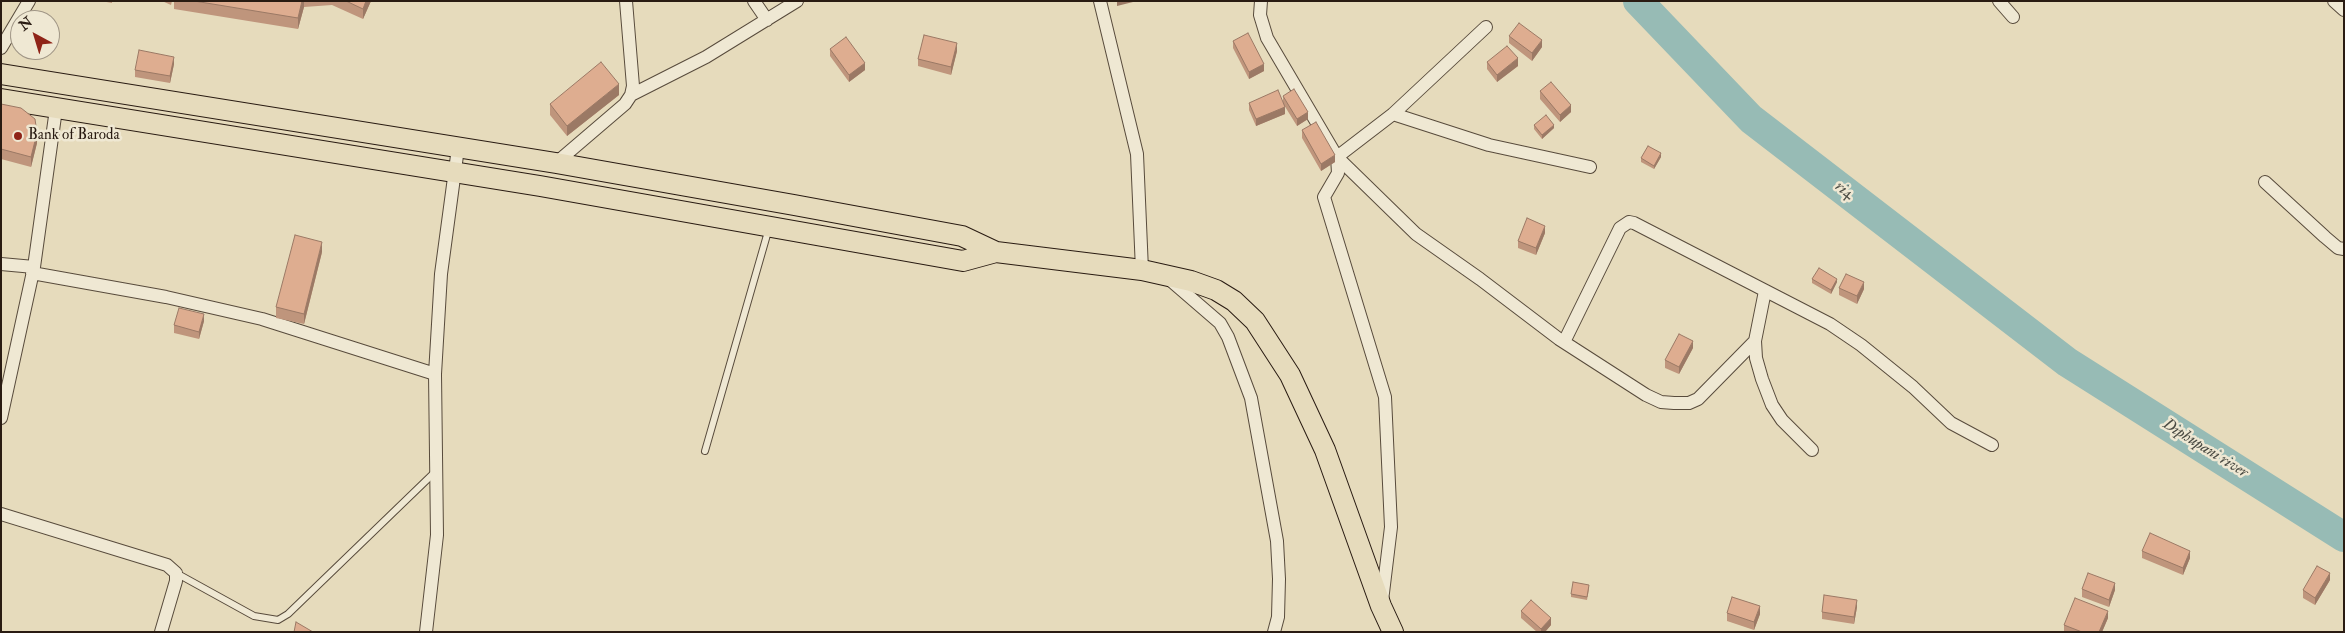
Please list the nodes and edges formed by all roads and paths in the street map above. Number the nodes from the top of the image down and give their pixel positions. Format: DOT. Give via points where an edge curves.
graph roads {
  1 [pos="29,1"];
  2 [pos="626,1"];
  3 [pos="754,1"];
  4 [pos="797,1"];
  5 [pos="1100,1"];
  6 [pos="1261,1"];
  7 [pos="1999,1"];
  8 [pos="2334,1"];
  9 [pos="2344,10"];
  10 [pos="2013,17"];
  11 [pos="768,20"];
  12 [pos="1486,28"];
  13 [pos="1,48"];
  14 [pos="1,74"];
  15 [pos="631,95"];
  16 [pos="1,99"];
  17 [pos="56,109"];
  18 [pos="1393,114"];
  19 [pos="458,148"];
  20 [pos="1337,157"];
  21 [pos="556,164"];
  22 [pos="1590,166"];
  23 [pos="454,173"];
  24 [pos="2265,182"];
  25 [pos="770,225"];
  26 [pos="2344,249"];
  27 [pos="996,252"];
  28 [pos="1,264"];
  29 [pos="33,270"];
  30 [pos="1142,270"];
  31 [pos="1163,274"];
  32 [pos="1765,291"];
  33 [pos="1755,341"];
  34 [pos="1564,342"];
  35 [pos="435,374"];
  36 [pos="1,418"];
  37 [pos="1992,445"];
  38 [pos="1812,450"];
  39 [pos="705,451"];
  40 [pos="436,471"];
  41 [pos="1,514"];
  42 [pos="176,573"];
  43 [pos="1381,606"];
  44 [pos="161,632"];
  45 [pos="426,632"];
  46 [pos="1274,632"];
  47 [pos="1393,632"];
  1 -- 13 [label="street"];
  2 -- 15 [label="street"];
  3 -- 11 [label="street"];
  4 -- 11 [label="street"];
  5 -- 30 [label="street" via="1137,154"];
  6 -- 20 [label="street" via="1260,15 1266,38"];
  7 -- 10 [label="street"];
  8 -- 9 [label="street"];
  11 -- 15 [label="street" via="706,57"];
  12 -- 18 [label="street"];
  14 -- 19 [label="main road"];
  15 -- 21 [label="street" via="625,104"];
  16 -- 17 [label="main road"];
  17 -- 23 [label="main road"];
  17 -- 29 [label="street"];
  18 -- 20 [label="street"];
  18 -- 22 [label="street" via="1489,145"];
  19 -- 21 [label="main road"];
  19 -- 23 [label="street"];
  20 -- 34 [label="street" via="1416,234"];
  20 -- 43 [label="street" via="1338,173 1324,197 1385,397 1391,527"];
  21 -- 27 [label="main road" via="962,236"];
  23 -- 25 [label="main road"];
  23 -- 35 [label="street" via="441,274"];
  24 -- 26 [label="street" via="2325,237"];
  25 -- 27 [label="main road" via="963,260"];
  25 -- 39 [label="lane"];
  27 -- 30 [label="main road"];
  28 -- 29 [label="street"];
  29 -- 35 [label="street" via="262,319"];
  29 -- 36 [label="street"];
  30 -- 31 [label="main road"];
  31 -- 43 [label="main road" via="1216,290 1234,301 1255,321 1272,346 1290,375 1325,450"];
  31 -- 46 [label="street" via="1220,323 1251,398 1277,541 1280,579"];
  32 -- 33 [label="street"];
  32 -- 34 [label="street" via="1629,222 1620,228"];
  32 -- 37 [label="street" via="1796,305 1860,344 1913,386 1951,423"];
  33 -- 34 [label="street" via="1698,400 1689,403 1661,402 1646,395"];
  33 -- 38 [label="street" via="1756,358 1772,405"];
  35 -- 40 [label="street"];
  40 -- 42 [label="lane" via="301,602 278,620 254,616"];
  40 -- 45 [label="street" via="436,535"];
  41 -- 42 [label="street" via="167,565"];
  42 -- 44 [label="street"];
  43 -- 47 [label="main road"];
}
